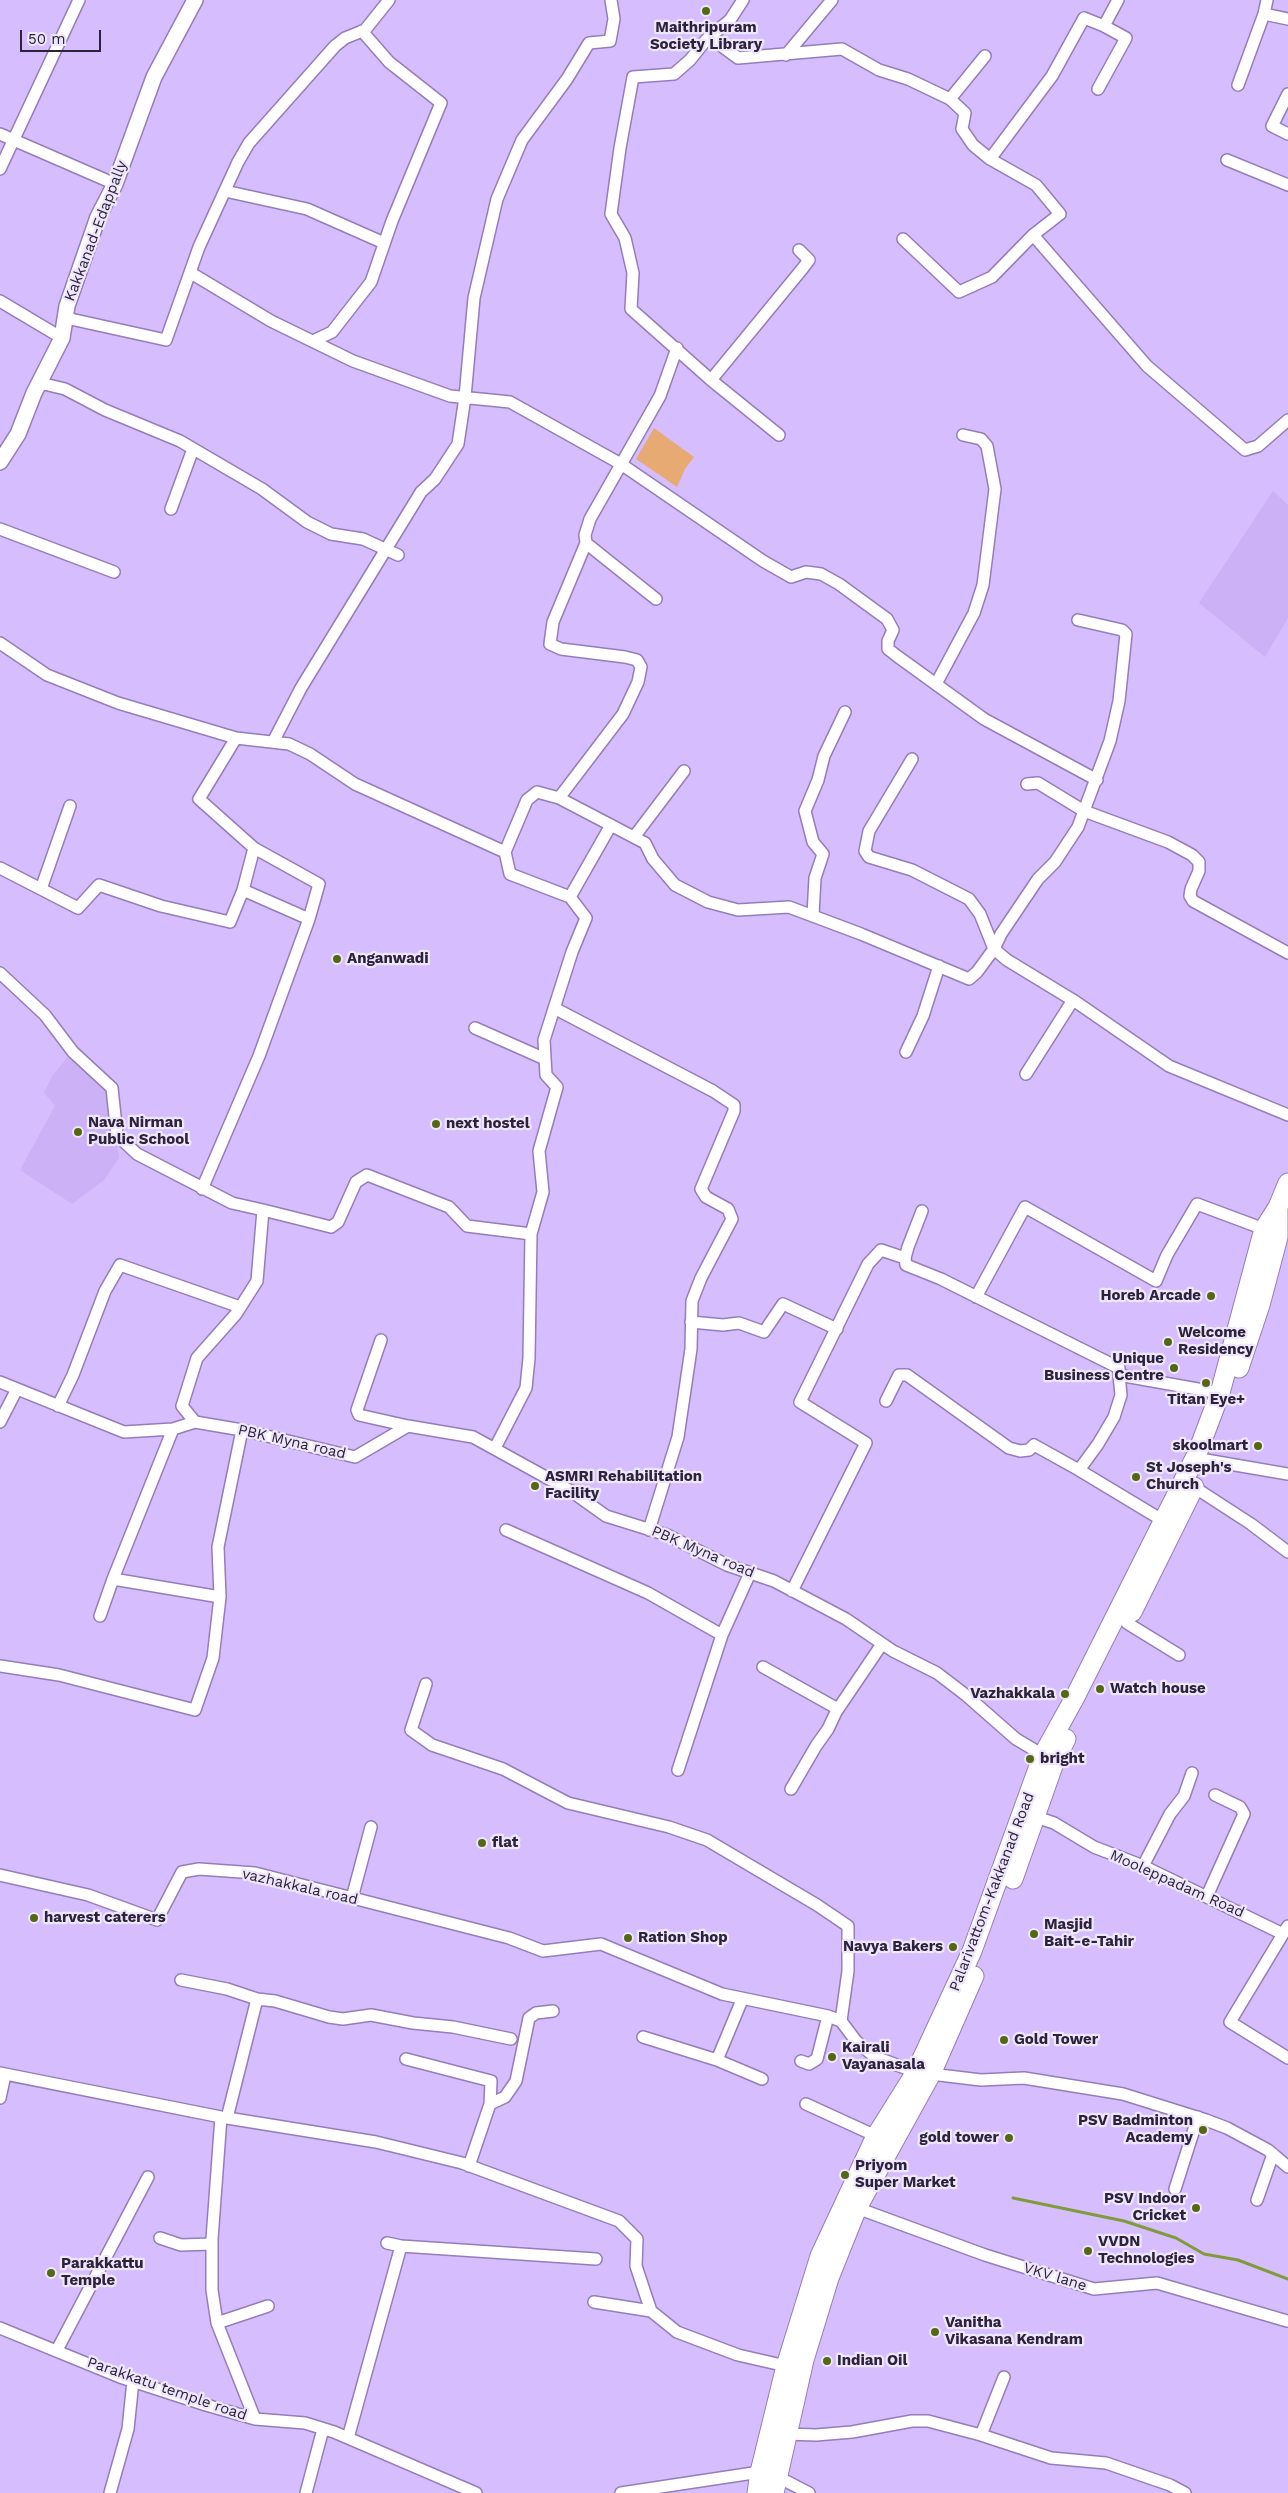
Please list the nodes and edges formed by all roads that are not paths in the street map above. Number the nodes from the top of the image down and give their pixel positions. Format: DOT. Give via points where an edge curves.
graph roads {
  1 [pos="79,0"];
  2 [pos="195,0"];
  3 [pos="389,0"];
  4 [pos="611,0"];
  5 [pos="743,0"];
  6 [pos="832,0"];
  7 [pos="1118,0"];
  8 [pos="1267,0"];
  9 [pos="1264,14"];
  10 [pos="1288,20"];
  11 [pos="1104,26"];
  12 [pos="362,31"];
  13 [pos="706,40"];
  14 [pos="786,55"];
  15 [pos="985,56"];
  16 [pos="1238,85"];
  17 [pos="1098,89"];
  18 [pos="1288,94"];
  19 [pos="950,99"];
  20 [pos="0,134"];
  21 [pos="1288,134"];
  22 [pos="13,141"];
  23 [pos="990,159"];
  24 [pos="1227,160"];
  25 [pos="0,169"];
  26 [pos="115,184"];
  27 [pos="1288,185"];
  28 [pos="225,190"];
  29 [pos="1033,235"];
  30 [pos="903,239"];
  31 [pos="384,243"];
  32 [pos="799,250"];
  33 [pos="191,273"];
  34 [pos="0,301"];
  35 [pos="66,318"];
  36 [pos="62,338"];
  37 [pos="313,341"];
  38 [pos="677,348"];
  39 [pos="711,380"];
  40 [pos="40,382"];
  41 [pos="465,397"];
  42 [pos="1288,420"];
  43 [pos="778,435"];
  44 [pos="963,435"];
  45 [pos="194,449"];
  46 [pos="0,462"];
  47 [pos="621,464"];
  48 [pos="171,509"];
  49 [pos="0,530"];
  50 [pos="586,543"];
  51 [pos="386,549"];
  52 [pos="398,555"];
  53 [pos="114,572"];
  54 [pos="656,599"];
  55 [pos="1078,620"];
  56 [pos="0,644"];
  57 [pos="936,684"];
  58 [pos="845,712"];
  59 [pos="236,738"];
  60 [pos="272,742"];
  61 [pos="912,759"];
  62 [pos="684,771"];
  63 [pos="1097,780"];
  64 [pos="1026,784"];
  65 [pos="559,798"];
  66 [pos="70,806"];
  67 [pos="1084,811"];
  68 [pos="611,825"];
  69 [pos="634,837"];
  70 [pos="254,848"];
  71 [pos="505,852"];
  72 [pos="0,868"];
  73 [pos="41,889"];
  74 [pos="243,890"];
  75 [pos="570,897"];
  76 [pos="812,915"];
  77 [pos="309,919"];
  78 [pos="994,949"];
  79 [pos="1288,953"];
  80 [pos="938,966"];
  81 [pos="0,973"];
  82 [pos="1073,1000"];
  83 [pos="554,1008"];
  84 [pos="475,1028"];
  85 [pos="906,1052"];
  86 [pos="545,1059"];
  87 [pos="1026,1074"];
  88 [pos="1288,1115"];
  89 [pos="1288,1183"];
  90 [pos="202,1189"];
  91 [pos="1278,1207"];
  92 [pos="263,1210"];
  93 [pos="922,1211"];
  94 [pos="1264,1229"];
  95 [pos="530,1234"];
  96 [pos="905,1258"];
  97 [pos="976,1297"];
  98 [pos="1254,1297"];
  99 [pos="240,1307"];
  100 [pos="691,1322"];
  101 [pos="838,1329"];
  102 [pos="381,1340"];
  103 [pos="1119,1375"];
  104 [pos="0,1382"];
  105 [pos="17,1390"];
  106 [pos="1220,1393"];
  107 [pos="886,1401"];
  108 [pos="58,1406"];
  109 [pos="0,1422"];
  110 [pos="195,1422"];
  111 [pos="408,1426"];
  112 [pos="173,1429"];
  113 [pos="242,1430"];
  114 [pos="495,1448"];
  115 [pos="1206,1460"];
  116 [pos="1079,1470"];
  117 [pos="1288,1474"];
  118 [pos="1194,1486"];
  119 [pos="1162,1520"];
  120 [pos="506,1530"];
  121 [pos="649,1530"];
  122 [pos="1288,1552"];
  123 [pos="750,1573"];
  124 [pos="113,1579"];
  125 [pos="792,1591"];
  126 [pos="220,1597"];
  127 [pos="100,1616"];
  128 [pos="1127,1623"];
  129 [pos="722,1635"];
  130 [pos="882,1644"];
  131 [pos="1179,1655"];
  132 [pos="0,1666"];
  133 [pos="762,1667"];
  134 [pos="426,1684"];
  135 [pos="838,1709"];
  136 [pos="1043,1755"];
  137 [pos="678,1770"];
  138 [pos="1192,1773"];
  139 [pos="791,1789"];
  140 [pos="1215,1795"];
  141 [pos="1036,1817"];
  142 [pos="371,1827"];
  143 [pos="1143,1866"];
  144 [pos="0,1875"];
  145 [pos="1207,1896"];
  146 [pos="352,1898"];
  147 [pos="1285,1930"];
  148 [pos="181,1980"];
  149 [pos="257,1999"];
  150 [pos="742,2000"];
  151 [pos="553,2011"];
  152 [pos="828,2016"];
  153 [pos="841,2021"];
  154 [pos="643,2037"];
  155 [pos="511,2039"];
  156 [pos="1288,2058"];
  157 [pos="406,2059"];
  158 [pos="717,2060"];
  159 [pos="801,2062"];
  160 [pos="923,2073"];
  161 [pos="3,2074"];
  162 [pos="762,2079"];
  163 [pos="0,2098"];
  164 [pos="490,2104"];
  165 [pos="806,2104"];
  166 [pos="224,2117"];
  167 [pos="1198,2117"];
  168 [pos="876,2136"];
  169 [pos="1272,2154"];
  170 [pos="469,2166"];
  171 [pos="1288,2167"];
  172 [pos="148,2178"];
  173 [pos="1175,2189"];
  174 [pos="1256,2200"];
  175 [pos="857,2208"];
  176 [pos="160,2238"];
  177 [pos="387,2243"];
  178 [pos="212,2244"];
  179 [pos="401,2246"];
  180 [pos="596,2259"];
  181 [pos="594,2302"];
  182 [pos="268,2306"];
  183 [pos="651,2311"];
  184 [pos="1286,2321"];
  185 [pos="218,2323"];
  186 [pos="0,2328"];
  187 [pos="800,2346"];
  188 [pos="57,2350"];
  189 [pos="786,2366"];
  190 [pos="1004,2378"];
  191 [pos="134,2381"];
  192 [pos="255,2419"];
  193 [pos="323,2429"];
  194 [pos="786,2434"];
  195 [pos="981,2435"];
  196 [pos="348,2438"];
  197 [pos="770,2481"];
  198 [pos="451,2488"];
  199 [pos="110,2493"];
  200 [pos="306,2493"];
  201 [pos="476,2493"];
  202 [pos="620,2493"];
  203 [pos="757,2493"];
  204 [pos="810,2493"];
  205 [pos="1185,2493"];
  1 -- 22 [label="street"];
  2 -- 26 [label="street, Kakkanad-Edappally" via="154,77"];
  3 -- 12 [label="street"];
  4 -- 41 [label="street" via="614,19 610,41 589,43 522,140 497,199 474,298"];
  5 -- 13 [label="street" via="730,20"];
  6 -- 14 [label="street"];
  7 -- 11 [label="street"];
  8 -- 9 [label="street"];
  9 -- 10 [label="street"];
  9 -- 16 [label="street"];
  11 -- 17 [label="street" via="1126,38"];
  11 -- 23 [label="street" via="1084,18 1052,76"];
  12 -- 28 [label="street" via="335,46 263,126 246,149"];
  12 -- 31 [label="street" via="389,62 441,103"];
  13 -- 14 [label="street" via="719,44 738,58"];
  13 -- 38 [label="street" via="674,74 633,77 611,214 625,238 633,273 631,309"];
  14 -- 19 [label="street" via="842,49 879,70 908,79"];
  15 -- 19 [label="street"];
  18 -- 21 [label="street" via="1272,126"];
  19 -- 23 [label="street" via="966,115 962,129 973,145"];
  20 -- 22 [label="street"];
  22 -- 25 [label="street"];
  22 -- 26 [label="street"];
  23 -- 29 [label="street" via="1036,185 1060,214"];
  24 -- 27 [label="street"];
  26 -- 35 [label="street, Kakkanad-Edappally" via="98,217 67,306"];
  28 -- 31 [label="street" via="307,209"];
  28 -- 33 [label="street"];
  29 -- 30 [label="street" via="992,277 959,292"];
  29 -- 42 [label="street" via="1146,366 1245,450 1258,446"];
  31 -- 37 [label="street" via="371,282 332,332"];
  32 -- 39 [label="street" via="809,260"];
  33 -- 35 [label="street" via="166,340"];
  33 -- 37 [label="street" via="271,321"];
  34 -- 36 [label="street"];
  35 -- 36 [label="street, Kakkanad-Edappally"];
  36 -- 40 [label="street, Kakkanad-Edappally"];
  37 -- 41 [label="street" via="362,364 450,396"];
  38 -- 39 [label="street"];
  38 -- 47 [label="street" via="660,396"];
  39 -- 43 [label="street"];
  40 -- 45 [label="street" via="65,389"];
  40 -- 46 [label="street, Kakkanad-Edappally" via="18,434"];
  41 -- 47 [label="street" via="510,402"];
  41 -- 51 [label="street" via="458,444 435,479 421,492"];
  44 -- 57 [label="street" via="981,439 987,446 995,489 983,585 974,613"];
  45 -- 48 [label="street"];
  45 -- 51 [label="street" via="262,489 306,522 331,534 363,539"];
  47 -- 50 [label="street" via="590,519"];
  47 -- 57 [label="street" via="791,577 806,572 821,574 839,584 887,619 893,630 888,649"];
  49 -- 53 [label="street"];
  50 -- 54 [label="street"];
  50 -- 65 [label="street" via="553,622 550,644 561,649 637,660 641,667 638,682 623,714"];
  51 -- 52 [label="street"];
  51 -- 60 [label="street"];
  55 -- 63 [label="street" via="1122,630 1126,634 1119,701"];
  56 -- 59 [label="street" via="47,676 118,703"];
  57 -- 63 [label="street" via="991,723"];
  58 -- 76 [label="street" via="824,756 805,811 813,842 823,854 815,878"];
  59 -- 60 [label="street"];
  59 -- 70 [label="street" via="199,799"];
  60 -- 71 [label="street" via="303,750 355,784"];
  61 -- 78 [label="street" via="870,831 865,851 869,857 912,870 969,900 980,914"];
  62 -- 69 [label="street"];
  63 -- 67 [label="street"];
  64 -- 67 [label="street" via="1038,783"];
  65 -- 68 [label="street"];
  65 -- 71 [label="street" via="537,792 527,800"];
  66 -- 73 [label="street"];
  67 -- 78 [label="street" via="1078,828 1055,862 1038,879"];
  67 -- 79 [label="street" via="1168,842 1192,855 1199,862 1200,871 1191,889 1193,901"];
  68 -- 69 [label="street"];
  68 -- 75 [label="street"];
  69 -- 76 [label="street" via="645,844 675,885 708,902 738,910 789,906"];
  70 -- 74 [label="street"];
  70 -- 77 [label="street" via="319,884"];
  71 -- 75 [label="street" via="510,874"];
  72 -- 73 [label="street"];
  73 -- 74 [label="street" via="78,908 99,885 161,906 230,922"];
  74 -- 77 [label="street"];
  75 -- 83 [label="street" via="586,918"];
  76 -- 80 [label="street"];
  77 -- 90 [label="street" via="259,1056"];
  78 -- 80 [label="street" via="969,980"];
  78 -- 82 [label="street"];
  80 -- 85 [label="street" via="923,1016"];
  81 -- 90 [label="street" via="45,1015 73,1052 112,1088 117,1135 137,1154"];
  82 -- 87 [label="street"];
  82 -- 88 [label="street" via="1169,1066"];
  83 -- 86 [label="street" via="544,1040"];
  83 -- 100 [label="street" via="734,1105 701,1189 706,1197 728,1209 732,1219 692,1300"];
  84 -- 86 [label="street"];
  86 -- 95 [label="street" via="546,1075 557,1087 539,1150 543,1192"];
  89 -- 91 [label="main road"];
  90 -- 92 [label="street" via="232,1203"];
  91 -- 94 [label="main road"];
  91 -- 98 [label="main road" via="1278,1238"];
  92 -- 95 [label="street" via="330,1227 338,1222 356,1182 367,1175 449,1207 467,1226"];
  92 -- 99 [label="street" via="258,1281"];
  93 -- 96 [label="street"];
  94 -- 97 [label="street" via="1197,1204 1167,1255 1156,1281 1024,1207"];
  94 -- 98 [label="main road"];
  95 -- 114 [label="street" via="526,1388"];
  96 -- 97 [label="street" via="906,1265"];
  96 -- 101 [label="street" via="881,1250 874,1257"];
  97 -- 103 [label="street" via="1119,1368"];
  98 -- 106 [label="main road, Palarivattom-Kakkanad Road"];
  98 -- 115 [label="main road" via="1231,1393"];
  99 -- 108 [label="street" via="120,1265"];
  99 -- 110 [label="street" via="197,1358 182,1406"];
  100 -- 101 [label="street" via="739,1323 764,1332 783,1304"];
  100 -- 121 [label="street" via="691,1349 678,1437"];
  101 -- 125 [label="street" via="800,1402 866,1443"];
  102 -- 111 [label="street" via="356,1410 359,1415"];
  103 -- 106 [label="street"];
  103 -- 116 [label="street" via="1121,1395 1114,1417"];
  104 -- 105 [label="street, PBK Myna road"];
  105 -- 108 [label="street, PBK Myna road"];
  105 -- 109 [label="street"];
  106 -- 119 [label="main road, Palarivattom-Kakkanad Road" via="1197,1454"];
  107 -- 116 [label="street" via="899,1374 907,1375 1009,1448 1029,1450 1034,1445"];
  108 -- 112 [label="street, PBK Myna road" via="124,1432"];
  110 -- 112 [label="street, PBK Myna road"];
  110 -- 113 [label="street, PBK Myna road"];
  111 -- 113 [label="street, PBK Myna road" via="355,1457"];
  111 -- 114 [label="street, PBK Myna road" via="473,1437"];
  112 -- 124 [label="street"];
  113 -- 126 [label="street" via="218,1547"];
  114 -- 121 [label="street, PBK Myna road" via="572,1491 606,1516"];
  115 -- 117 [label="street"];
  115 -- 118 [label="main road"];
  116 -- 119 [label="street"];
  118 -- 122 [label="street"];
  118 -- 128 [label="main road"];
  119 -- 136 [label="main road, Palarivattom-Kakkanad Road"];
  120 -- 129 [label="street" via="648,1592"];
  121 -- 123 [label="street, PBK Myna road"];
  123 -- 125 [label="street, PBK Myna road"];
  123 -- 129 [label="street"];
  124 -- 126 [label="street"];
  124 -- 127 [label="street"];
  125 -- 130 [label="street, PBK Myna road" via="846,1619"];
  126 -- 132 [label="street" via="213,1658 195,1710 60,1675"];
  128 -- 131 [label="street"];
  128 -- 141 [label="main road" via="1055,1760"];
  129 -- 137 [label="street"];
  130 -- 135 [label="street"];
  130 -- 136 [label="street, PBK Myna road" via="937,1673 1016,1739"];
  133 -- 135 [label="street"];
  134 -- 153 [label="street" via="411,1730 432,1745 503,1769 568,1803 669,1827 707,1840 848,1926 848,1971"];
  135 -- 139 [label="street"];
  136 -- 160 [label="main road, Palarivattom-Kakkanad Road" via="972,1951"];
  138 -- 143 [label="street" via="1184,1796 1170,1814"];
  140 -- 145 [label="street" via="1240,1807 1244,1814"];
  141 -- 143 [label="street, Mooleppadam Road" via="1054,1823 1094,1847"];
  141 -- 160 [label="main road" via="962,2006"];
  142 -- 146 [label="street"];
  143 -- 145 [label="street, Mooleppadam Road"];
  144 -- 146 [label="street, vazhakkala road" via="88,1895 157,1920 182,1872 199,1869 255,1873"];
  145 -- 147 [label="street, Mooleppadam Road"];
  146 -- 150 [label="street, vazhakkala road" via="509,1938 543,1951 601,1944"];
  147 -- 156 [label="street" via="1230,2022"];
  148 -- 149 [label="street"];
  149 -- 155 [label="street" via="275,2001 329,2018 371,2015"];
  149 -- 166 [label="street"];
  150 -- 152 [label="street, vazhakkala road"];
  150 -- 158 [label="street"];
  151 -- 164 [label="street" via="536,2013 529,2018 516,2081 505,2097"];
  152 -- 153 [label="street, vazhakkala road"];
  152 -- 159 [label="street" via="817,2059 809,2064"];
  153 -- 160 [label="street" via="875,2058"];
  154 -- 158 [label="street"];
  157 -- 164 [label="street" via="491,2081"];
  158 -- 162 [label="street"];
  160 -- 167 [label="street" via="981,2080 1024,2078 1092,2088"];
  160 -- 168 [label="main road, Palarivattom-Kakkanad Road"];
  160 -- 175 [label="main road"];
  161 -- 163 [label="street"];
  161 -- 166 [label="street"];
  164 -- 170 [label="street"];
  165 -- 168 [label="street"];
  166 -- 170 [label="street" via="376,2142"];
  166 -- 178 [label="street"];
  167 -- 169 [label="street" via="1227,2128"];
  167 -- 173 [label="street"];
  168 -- 187 [label="main road, Palarivattom-Kakkanad Road" via="820,2256"];
  169 -- 171 [label="street"];
  169 -- 174 [label="street"];
  170 -- 183 [label="street" via="619,2221 637,2239 636,2266"];
  172 -- 188 [label="street"];
  175 -- 184 [label="street, VKV lane" via="985,2255 1094,2289 1158,2283"];
  175 -- 187 [label="main road"];
  176 -- 178 [label="street" via="181,2245"];
  177 -- 179 [label="street"];
  178 -- 185 [label="street" via="212,2290"];
  179 -- 180 [label="street"];
  179 -- 196 [label="street"];
  181 -- 183 [label="street"];
  182 -- 185 [label="street"];
  183 -- 189 [label="street" via="676,2332 738,2355"];
  185 -- 192 [label="street"];
  186 -- 188 [label="street, Parakkatu temple road"];
  187 -- 189 [label="main road, Palarivattom-Kakkanad Road"];
  187 -- 194 [label="main road"];
  188 -- 191 [label="street, Parakkatu temple road"];
  189 -- 197 [label="main road, Palarivattom-Kakkanad Road"];
  190 -- 195 [label="street"];
  191 -- 192 [label="street, Parakkatu temple road"];
  191 -- 199 [label="street" via="128,2429"];
  192 -- 193 [label="street, Parakkatu temple road" via="304,2423"];
  193 -- 196 [label="street, Parakkatu temple road"];
  193 -- 200 [label="street"];
  194 -- 195 [label="street" via="852,2432 921,2420"];
  194 -- 197 [label="main road"];
  195 -- 205 [label="street" via="1051,2458 1106,2463"];
  196 -- 198 [label="street, Parakkatu temple road"];
  197 -- 202 [label="street"];
  197 -- 203 [label="main road, Palarivattom-Kakkanad Road"];
  197 -- 204 [label="street"];
  198 -- 201 [label="street, Parakkatu temple road"];
}
